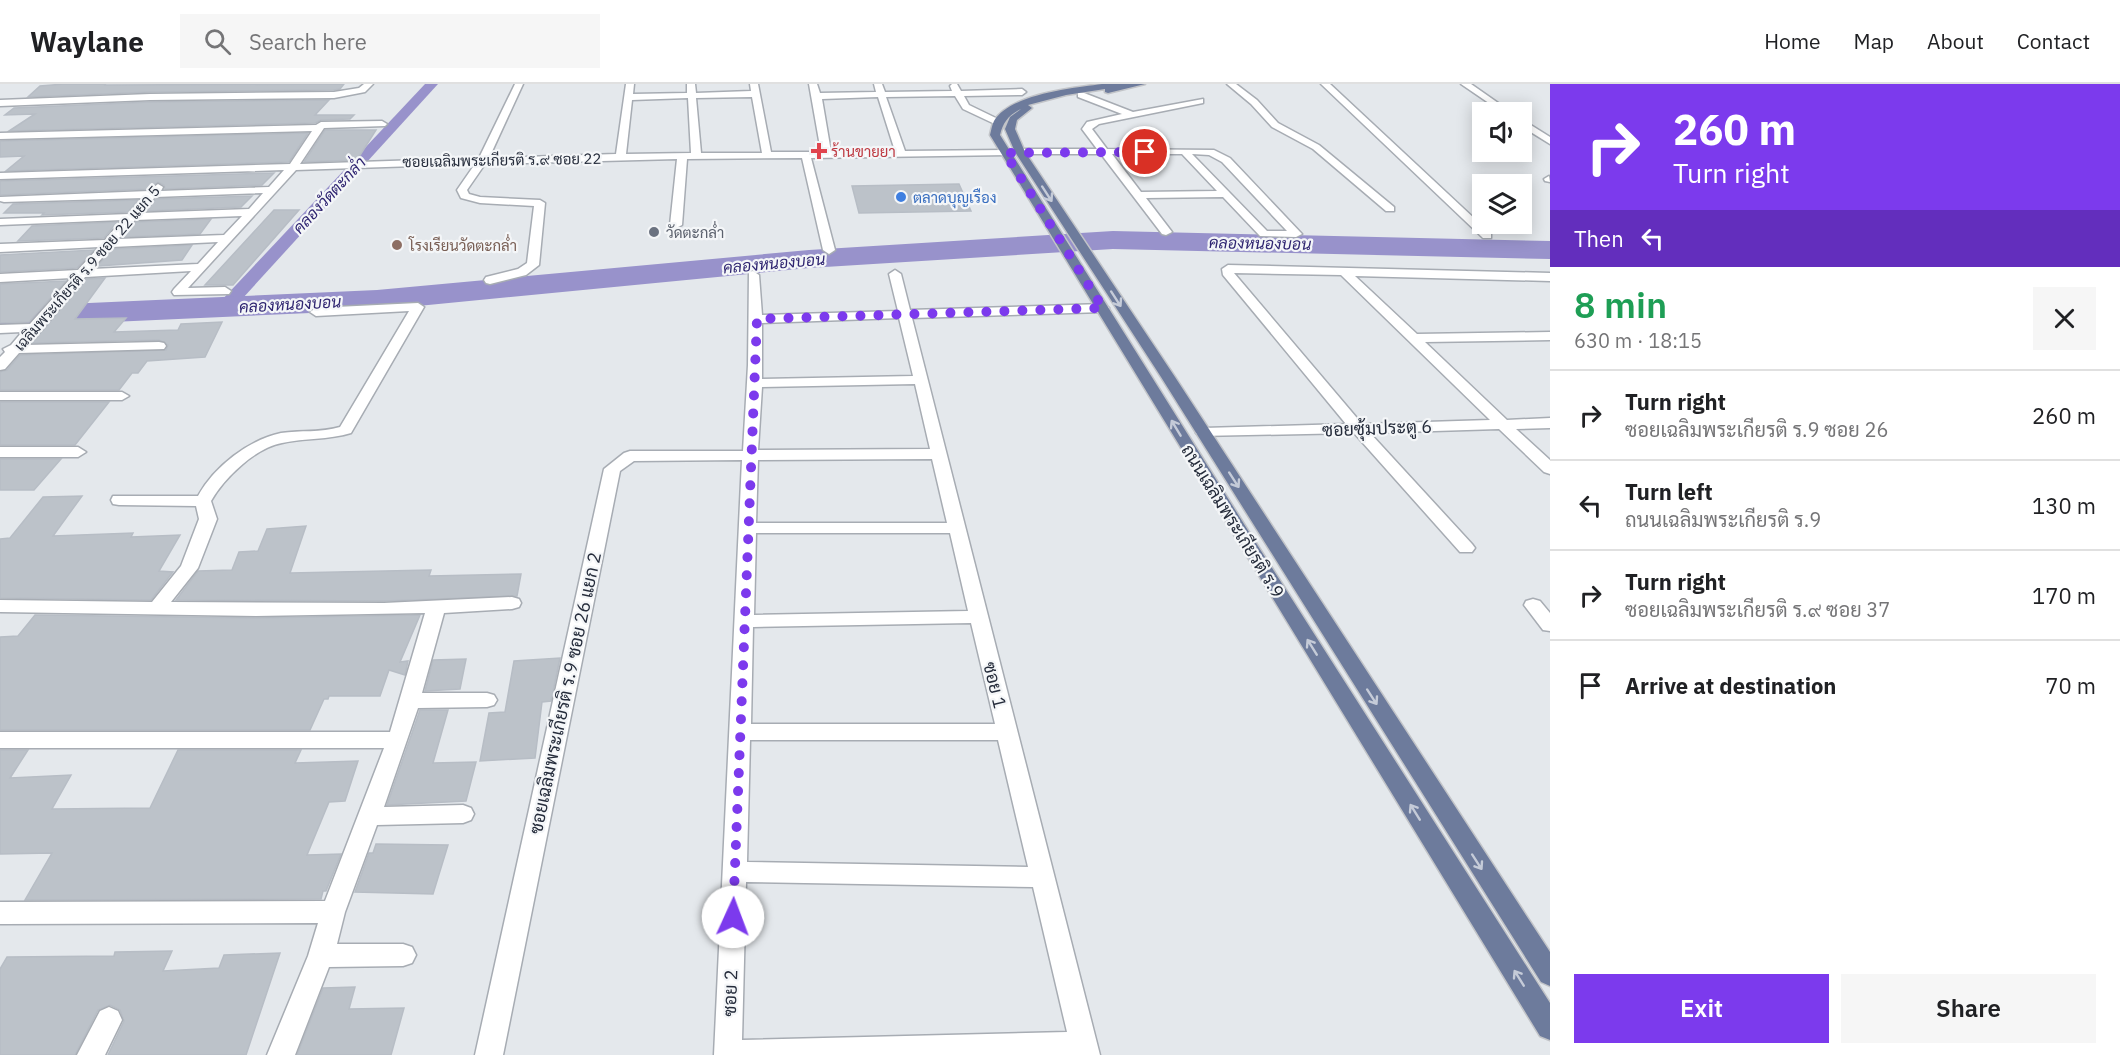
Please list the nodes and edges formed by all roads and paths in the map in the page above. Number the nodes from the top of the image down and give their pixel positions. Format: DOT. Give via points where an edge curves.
graph roads {
  1 [pos="369,84"];
  2 [pos="519,84"];
  3 [pos="630,84"];
  4 [pos="691,84"];
  5 [pos="813,84"];
  6 [pos="878,84"];
  7 [pos="1014,84"];
  8 [pos="1077,84"];
  9 [pos="1119,84"];
  10 [pos="1141,84"];
  11 [pos="1231,84"];
  12 [pos="1325,84"];
  13 [pos="1465,84"];
  14 [pos="955,88"];
  15 [pos="755,89"];
  16 [pos="1091,89"];
  17 [pos="1022,92"];
  18 [pos="691,95"];
  19 [pos="1081,95"];
  20 [pos="818,96"];
  21 [pos="883,96"];
  22 [pos="628,97"];
  23 [pos="1034,100"];
  24 [pos="1200,101"];
  25 [pos="1493,102"];
  26 [pos="0,103"];
  27 [pos="1133,115"];
  28 [pos="997,122"];
  29 [pos="382,124"];
  30 [pos="319,128"];
  31 [pos="1532,129"];
  32 [pos="0,136"];
  33 [pos="1550,141"];
  34 [pos="1020,152"];
  35 [pos="1106,152"];
  36 [pos="1185,152"];
  37 [pos="1005,153"];
  38 [pos="901,154"];
  39 [pos="767,155"];
  40 [pos="696,156"];
  41 [pos="806,156"];
  42 [pos="826,156"];
  43 [pos="621,157"];
  44 [pos="682,157"];
  45 [pos="483,161"];
  46 [pos="294,166"];
  47 [pos="173,170"];
  48 [pos="0,176"];
  49 [pos="272,190"];
  50 [pos="153,192"];
  51 [pos="1225,194"];
  52 [pos="1138,195"];
  53 [pos="4,199"];
  54 [pos="1390,209"];
  55 [pos="250,212"];
  56 [pos="133,217"];
  57 [pos="0,222"];
  58 [pos="676,225"];
  59 [pos="1166,232"];
  60 [pos="1486,236"];
  61 [pos="228,238"];
  62 [pos="110,243"];
  63 [pos="0,248"];
  64 [pos="1077,248"];
  65 [pos="830,250"];
  66 [pos="200,267"];
  67 [pos="1343,271"];
  68 [pos="82,273"];
  69 [pos="895,274"];
  70 [pos="753,275"];
  71 [pos="1550,277"];
  72 [pos="0,278"];
  73 [pos="489,280"];
  74 [pos="225,291"];
  75 [pos="1103,308"];
  76 [pos="316,312"];
  77 [pos="905,315"];
  78 [pos="757,319"];
  79 [pos="37,326"];
  80 [pos="0,329"];
  81 [pos="1550,336"];
  82 [pos="1415,338"];
  83 [pos="159,346"];
  84 [pos="17,348"];
  85 [pos="0,350"];
  86 [pos="0,366"];
  87 [pos="921,380"];
  88 [pos="756,383"];
  89 [pos="0,396"];
  90 [pos="122,396"];
  91 [pos="1550,423"];
  92 [pos="1502,424"];
  93 [pos="1358,429"];
  94 [pos="1204,433"];
  95 [pos="0,452"];
  96 [pos="78,452"];
  97 [pos="937,454"];
  98 [pos="750,455"];
  99 [pos="1550,469"];
  100 [pos="119,500"];
  101 [pos="203,501"];
  102 [pos="747,528"];
  103 [pos="958,528"];
  104 [pos="1466,548"];
  105 [pos="512,603"];
  106 [pos="1533,605"];
  107 [pos="0,606"];
  108 [pos="156,609"];
  109 [pos="436,609"];
  110 [pos="979,617"];
  111 [pos="743,621"];
  112 [pos="1550,625"];
  113 [pos="408,700"];
  114 [pos="487,700"];
  115 [pos="740,732"];
  116 [pos="1007,732"];
  117 [pos="0,740"];
  118 [pos="398,740"];
  119 [pos="463,814"];
  120 [pos="369,816"];
  121 [pos="734,872"];
  122 [pos="1042,877"];
  123 [pos="333,912"];
  124 [pos="0,913"];
  125 [pos="403,955"];
  126 [pos="321,957"];
  127 [pos="1550,974"];
  128 [pos="109,1020"];
  129 [pos="1550,1027"];
  130 [pos="1085,1050"];
  131 [pos="91,1055"];
  132 [pos="281,1055"];
  133 [pos="489,1055"];
  134 [pos="728,1055"];
  1 -- 26 [label="street" via="362,90 334,95"];
  2 -- 45 [label="street"];
  3 -- 22 [label="street"];
  4 -- 18 [label="street"];
  5 -- 20 [label="street"];
  6 -- 21 [label="street"];
  7 -- 17 [label="street"];
  8 -- 16 [label="street"];
  9 -- 16 [label="main road"];
  10 -- 19 [label="main road, ถนนเฉลิมพระเกียรติ ร.9"];
  11 -- 54 [label="street" via="1275,126 1316,147"];
  12 -- 60 [label="street"];
  13 -- 25 [label="street"];
  14 -- 17 [label="street"];
  14 -- 21 [label="street"];
  14 -- 28 [label="street" via="966,107"];
  15 -- 18 [label="street"];
  15 -- 39 [label="street"];
  16 -- 23 [label="main road"];
  17 -- 23 [label="street"];
  18 -- 22 [label="street"];
  18 -- 40 [label="street"];
  19 -- 27 [label="street"];
  19 -- 34 [label="main road, ถนนเฉลิมพระเกียรติ ร.9" via="1026,109 1014,119 1010,129"];
  20 -- 21 [label="street"];
  20 -- 42 [label="street"];
  21 -- 38 [label="street"];
  22 -- 43 [label="street"];
  23 -- 28 [label="main road" via="1005,113"];
  24 -- 27 [label="street"];
  27 -- 35 [label="street" via="1090,124 1087,129"];
  28 -- 37 [label="main road, ถนนเฉลิมพระเกียรติ ร.9" via="995,135"];
  29 -- 30 [label="street"];
  30 -- 32 [label="street"];
  30 -- 46 [label="street"];
  31 -- 33 [label="street"];
  34 -- 35 [label="street"];
  34 -- 37 [label="main road"];
  34 -- 64 [label="main road, ถนนเฉลิมพระเกียรติ ร.9, one-way"];
  35 -- 36 [label="street"];
  35 -- 52 [label="street"];
  36 -- 51 [label="street"];
  36 -- 51 [label="street" via="1210,152 1226,160 1296,234 1264,234"];
  37 -- 38 [label="street, ซอยเฉลิมพระเกียรติ ร.๙ ซอย 22"];
  37 -- 64 [label="main road, ถนนเฉลิมพระเกียรติ ร.9" via="1059,238"];
  38 -- 42 [label="street, ซอยเฉลิมพระเกียรติ ร.๙ ซอย 22"];
  39 -- 40 [label="street, ซอยเฉลิมพระเกียรติ ร.๙ ซอย 22"];
  39 -- 41 [label="street, ซอยเฉลิมพระเกียรติ ร.๙ ซอย 22"];
  40 -- 44 [label="street, ซอยเฉลิมพระเกียรติ ร.๙ ซอย 22"];
  41 -- 42 [label="street, ซอยเฉลิมพระเกียรติ ร.๙ ซอย 22"];
  41 -- 65 [label="street"];
  43 -- 44 [label="street, ซอยเฉลิมพระเกียรติ ร.๙ ซอย 22"];
  43 -- 45 [label="street, ซอยเฉลิมพระเกียรติ ร.๙ ซอย 22"];
  44 -- 58 [label="street"];
  45 -- 46 [label="street, ซอยเฉลิมพระเกียรติ ร.๙ ซอย 22"];
  45 -- 73 [label="street" via="462,190 465,196 541,204 533,265 522,273"];
  46 -- 47 [label="street, ซอยเฉลิมพระเกียรติ ร.๙ ซอย 22"];
  46 -- 49 [label="street"];
  47 -- 48 [label="street, ซอยเฉลิมพระเกียรติ ร.๙ ซอย 22"];
  47 -- 50 [label="street, เฉลิมพระเกียรติ ร.9 ซอย 22 แยก 5"];
  49 -- 50 [label="street"];
  49 -- 55 [label="street"];
  50 -- 53 [label="street"];
  50 -- 56 [label="street, เฉลิมพระเกียรติ ร.9 ซอย 22 แยก 5"];
  51 -- 52 [label="street"];
  52 -- 59 [label="street"];
  55 -- 56 [label="street"];
  55 -- 61 [label="street"];
  56 -- 57 [label="street"];
  56 -- 62 [label="street, เฉลิมพระเกียรติ ร.9 ซอย 22 แยก 5"];
  61 -- 62 [label="street"];
  61 -- 66 [label="street"];
  62 -- 63 [label="street"];
  62 -- 68 [label="street, เฉลิมพระเกียรติ ร.9 ซอย 22 แยก 5"];
  64 -- 75 [label="main road, ถนนเฉลิมพระเกียรติ ร.9"];
  64 -- 94 [label="main road, ถนนเฉลิมพระเกียรติ ร.9, one-way"];
  66 -- 68 [label="street"];
  66 -- 74 [label="street" via="178,292"];
  67 -- 71 [label="street"];
  67 -- 82 [label="street"];
  67 -- 93 [label="street" via="1231,268 1227,272"];
  68 -- 72 [label="street"];
  68 -- 79 [label="street, เฉลิมพระเกียรติ ร.9 ซอย 22 แยก 5"];
  69 -- 77 [label="street, ซอย 1"];
  70 -- 78 [label="street, ซอย 2"];
  75 -- 77 [label="street"];
  129 -- 75 [label="main road, ถนนเฉลิมพระเกียรติ ร.9, one-way"];
  76 -- 101 [label="street" via="418,307 348,428 278,438 263,444 208,489"];
  77 -- 78 [label="street"];
  77 -- 87 [label="street, ซอย 1"];
  78 -- 88 [label="street, ซอย 2"];
  79 -- 80 [label="street"];
  79 -- 84 [label="street, เฉลิมพระเกียรติ ร.9 ซอย 22 แยก 5"];
  81 -- 82 [label="street"];
  82 -- 92 [label="street"];
  83 -- 84 [label="street"];
  84 -- 85 [label="street"];
  84 -- 86 [label="street, เฉลิมพระเกียรติ ร.9 ซอย 22 แยก 5"];
  87 -- 88 [label="street"];
  87 -- 97 [label="street, ซอย 1"];
  88 -- 98 [label="street, ซอย 2"];
  89 -- 90 [label="street"];
  91 -- 92 [label="street, ซอยซุ้มประตู 6"];
  92 -- 93 [label="street, ซอยซุ้มประตู 6"];
  92 -- 99 [label="street"];
  93 -- 94 [label="street, ซอยซุ้มประตู 6"];
  93 -- 104 [label="street"];
  94 -- 127 [label="main road, ถนนเฉลิมพระเกียรติ ร.9, one-way"];
  95 -- 96 [label="street"];
  97 -- 98 [label="street, ซอยเฉลิมพระเกียรติ ร.9 ซอย 26 แยก 2"];
  97 -- 103 [label="street, ซอย 1"];
  98 -- 102 [label="street, ซอย 2"];
  98 -- 133 [label="street, ซอยเฉลิมพระเกียรติ ร.9 ซอย 26 แยก 2" via="630,456 612,469"];
  100 -- 101 [label="street"];
  101 -- 108 [label="street" via="208,519 189,568"];
  102 -- 103 [label="street"];
  102 -- 111 [label="street, ซอย 2"];
  103 -- 110 [label="street, ซอย 1"];
  105 -- 109 [label="street"];
  106 -- 112 [label="street"];
  107 -- 108 [label="street"];
  108 -- 109 [label="street"];
  109 -- 113 [label="street"];
  110 -- 111 [label="street"];
  110 -- 116 [label="street, ซอย 1"];
  111 -- 115 [label="street, ซอย 2"];
  113 -- 114 [label="street"];
  113 -- 118 [label="street"];
  115 -- 116 [label="street"];
  115 -- 121 [label="street, ซอย 2"];
  116 -- 122 [label="street, ซอย 1"];
  117 -- 118 [label="street"];
  118 -- 120 [label="street"];
  119 -- 120 [label="street"];
  120 -- 123 [label="street"];
  121 -- 122 [label="street"];
  121 -- 134 [label="street, ซอย 2"];
  122 -- 130 [label="street, ซอย 1"];
  123 -- 124 [label="street"];
  123 -- 126 [label="street"];
  125 -- 126 [label="street"];
  126 -- 132 [label="street"];
  128 -- 131 [label="street"];
  130 -- 134 [label="street"];
}
